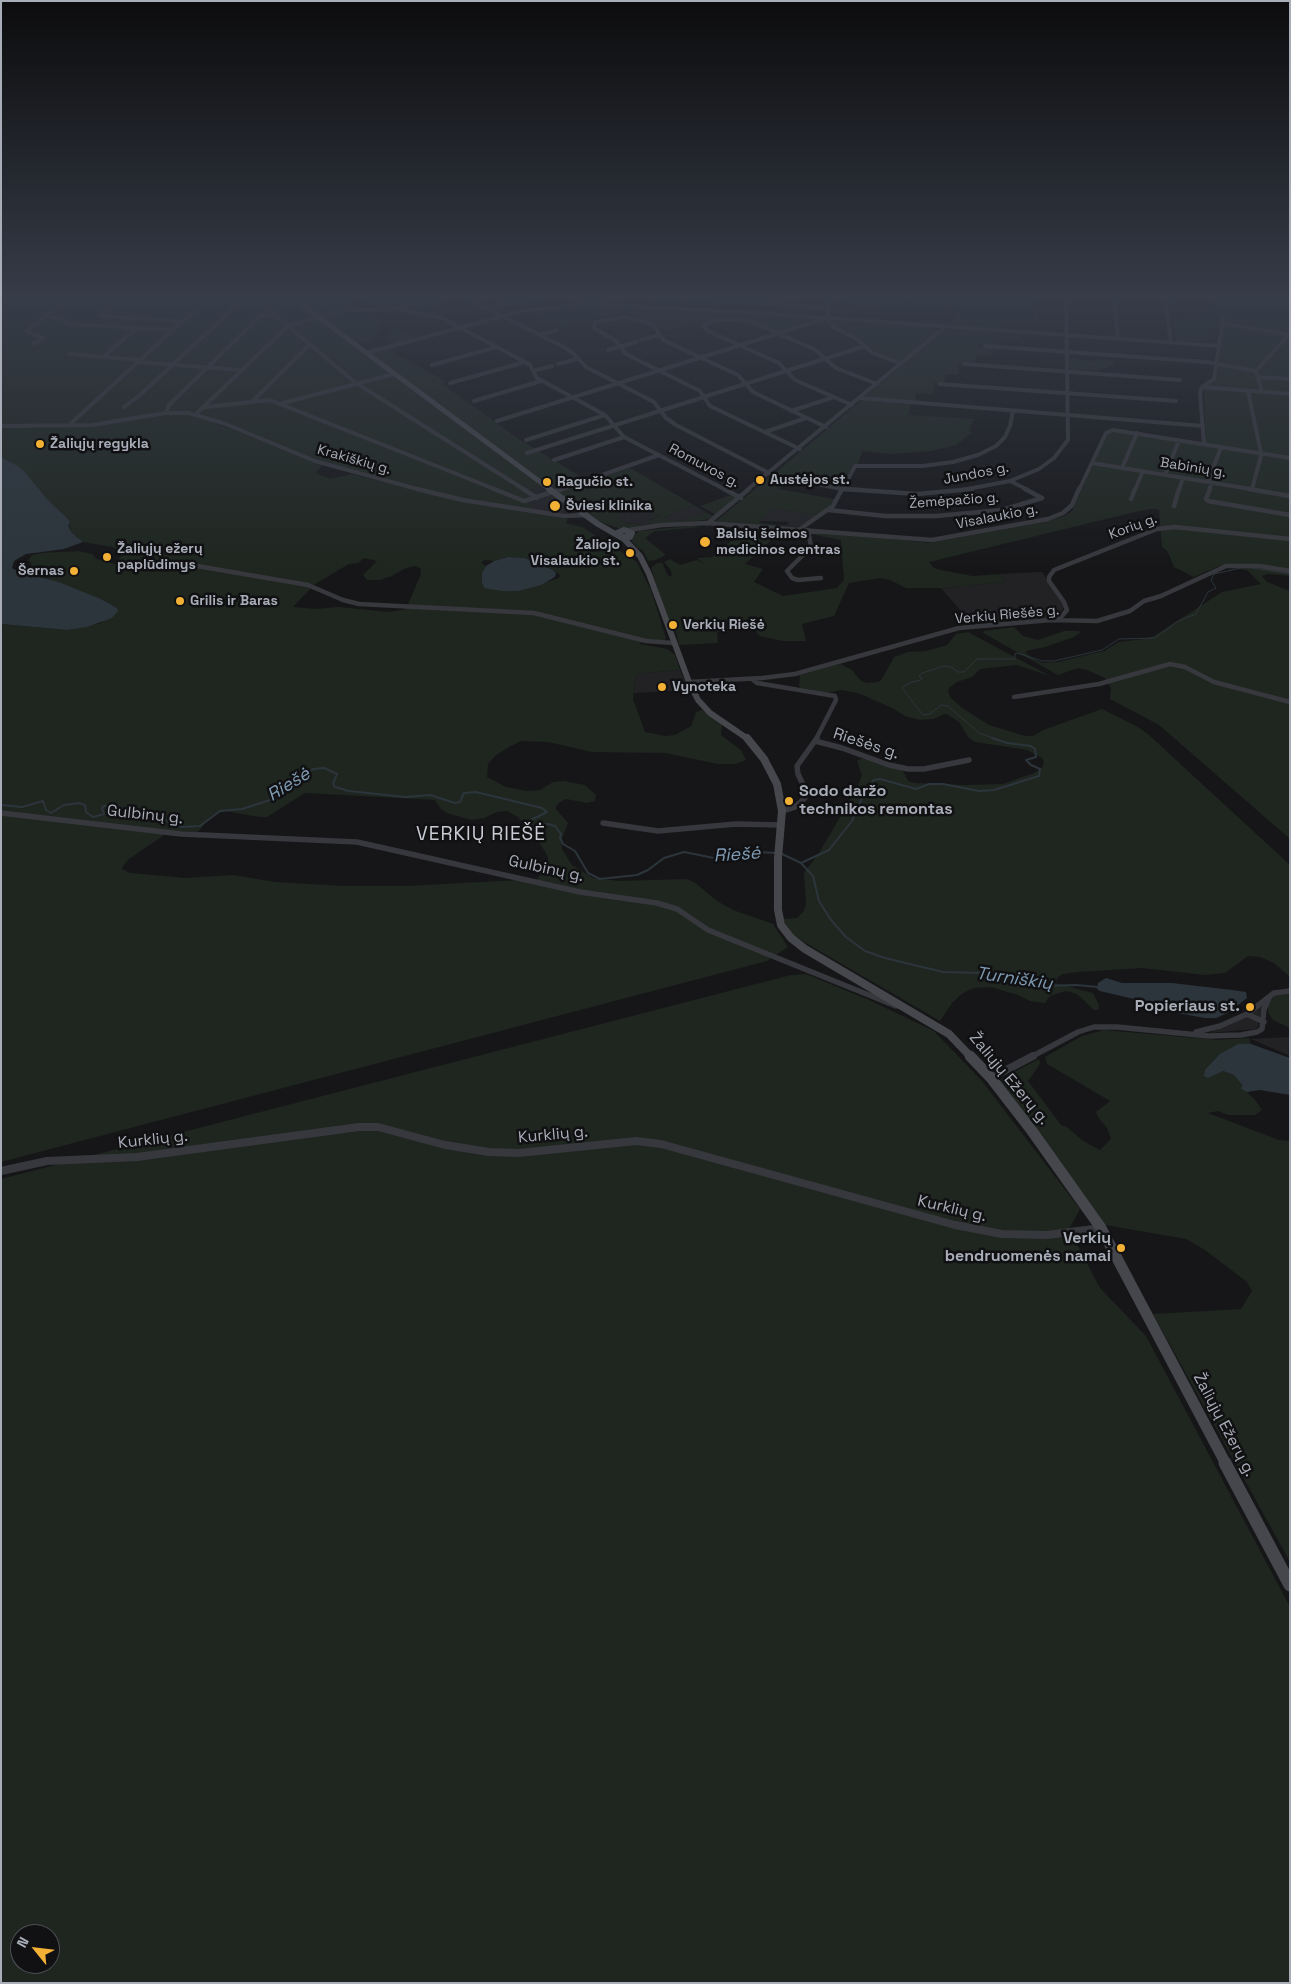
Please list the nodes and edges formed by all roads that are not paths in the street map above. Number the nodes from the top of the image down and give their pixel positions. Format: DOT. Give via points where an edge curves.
graph roads {
  1 [pos="108,389"];
  2 [pos="147,389"];
  3 [pos="185,389"];
  4 [pos="223,389"];
  5 [pos="265,389"];
  6 [pos="336,389"];
  7 [pos="365,389"];
  8 [pos="414,389"];
  9 [pos="516,389"];
  10 [pos="556,389"];
  11 [pos="602,389"];
  12 [pos="627,389"];
  13 [pos="695,389"];
  14 [pos="732,389"];
  15 [pos="750,389"];
  16 [pos="815,389"];
  17 [pos="871,389"];
  18 [pos="1005,389"];
  19 [pos="1068,389"];
  20 [pos="1201,389"];
  21 [pos="1220,389"];
  22 [pos="1261,389"];
  23 [pos="1248,391"];
  24 [pos="1262,392"];
  25 [pos="1068,393"];
  26 [pos="1290,394"];
  27 [pos="573,397"];
  28 [pos="705,397"];
  29 [pos="834,397"];
  30 [pos="860,398"];
  31 [pos="253,401"];
  32 [pos="474,401"];
  33 [pos="1176,401"];
  34 [pos="280,404"];
  35 [pos="852,405"];
  36 [pos="124,407"];
  37 [pos="206,407"];
  38 [pos="660,411"];
  39 [pos="791,411"];
  40 [pos="1013,411"];
  41 [pos="166,413"];
  42 [pos="196,414"];
  43 [pos="605,415"];
  44 [pos="1069,415"];
  45 [pos="806,418"];
  46 [pos="496,421"];
  47 [pos="1,426"];
  48 [pos="67,426"];
  49 [pos="615,426"];
  50 [pos="1203,426"];
  51 [pos="826,427"];
  52 [pos="765,432"];
  53 [pos="1137,433"];
  54 [pos="624,437"];
  55 [pos="526,440"];
  56 [pos="1179,440"];
  57 [pos="1204,444"];
  58 [pos="800,449"];
  59 [pos="1220,450"];
  60 [pos="528,453"];
  61 [pos="1261,454"];
  62 [pos="659,456"];
  63 [pos="1290,458"];
  64 [pos="554,460"];
  65 [pos="1092,463"];
  66 [pos="1122,468"];
  67 [pos="1143,471"];
  68 [pos="771,474"];
  69 [pos="1165,475"];
  70 [pos="1183,478"];
  71 [pos="1010,481"];
  72 [pos="1210,482"];
  73 [pos="841,489"];
  74 [pos="1252,489"];
  75 [pos="554,492"];
  76 [pos="1290,496"];
  77 [pos="537,498"];
  78 [pos="741,498"];
  79 [pos="1131,500"];
  80 [pos="1174,506"];
  81 [pos="829,510"];
  82 [pos="586,515"];
  83 [pos="1290,515"];
  84 [pos="708,523"];
  85 [pos="798,529"];
  86 [pos="808,530"];
  87 [pos="620,534"];
  88 [pos="630,534"];
  89 [pos="1290,539"];
  90 [pos="635,550"];
  91 [pos="191,565"];
  92 [pos="1290,571"];
  93 [pos="821,578"];
  94 [pos="1051,620"];
  95 [pos="673,643"];
  96 [pos="752,679"];
  97 [pos="688,682"];
  98 [pos="1014,697"];
  99 [pos="1290,702"];
  100 [pos="815,741"];
  101 [pos="969,760"];
  102 [pos="782,811"];
  103 [pos="1,813"];
  104 [pos="603,823"];
  105 [pos="780,825"];
  106 [pos="1290,992"];
  107 [pos="1270,996"];
  108 [pos="916,1012"];
  109 [pos="1247,1014"];
  110 [pos="1264,1022"];
  111 [pos="1192,1033"];
  112 [pos="991,1078"];
  113 [pos="1,1171"];
  114 [pos="1101,1228"];
  115 [pos="1290,1585"];
  1 -- 48 [label="street"];
  2 -- 36 [label="street"];
  3 -- 41 [label="street" via="168,405"];
  4 -- 37 [label="street"];
  5 -- 31 [label="street"];
  6 -- 34 [label="street"];
  7 -- 77 [label="street"];
  8 -- 75 [label="main road, Žaliųjų Ežerų g."];
  9 -- 32 [label="street"];
  10 -- 27 [label="street, Romuvos g."];
  11 -- 27 [label="street"];
  12 -- 38 [label="street, Jundos g." via="654,402"];
  13 -- 28 [label="street"];
  14 -- 28 [label="street"];
  15 -- 39 [label="street"];
  16 -- 29 [label="street"];
  17 -- 30 [label="street"];
  18 -- 25 [label="street"];
  19 -- 25 [label="street, Jundos g."];
  20 -- 50 [label="street"];
  21 -- 23 [label="street"];
  22 -- 24 [label="street"];
  23 -- 24 [label="street"];
  23 -- 61 [label="street"];
  24 -- 26 [label="street"];
  25 -- 33 [label="street"];
  25 -- 44 [label="street, Jundos g."];
  27 -- 43 [label="street, Romuvos g."];
  27 -- 46 [label="street"];
  28 -- 38 [label="street"];
  28 -- 52 [label="street" via="710,406"];
  29 -- 35 [label="street"];
  29 -- 39 [label="street"];
  30 -- 35 [label="street"];
  30 -- 40 [label="street"];
  31 -- 34 [label="street" via="268,400"];
  31 -- 37 [label="street"];
  34 -- 77 [label="street" via="522,500"];
  35 -- 51 [label="street"];
  37 -- 42 [label="street"];
  38 -- 49 [label="street"];
  38 -- 68 [label="street, Jundos g." via="676,426"];
  39 -- 45 [label="street"];
  40 -- 44 [label="street"];
  40 -- 73 [label="street" via="1005,437 978,455 923,466 859,465 852,468"];
  41 -- 42 [label="street, Krakiškių g."];
  41 -- 48 [label="street, Krakiškių g."];
  42 -- 82 [label="street, Krakiškių g." via="297,455 427,492 564,516"];
  43 -- 49 [label="street, Romuvos g."];
  43 -- 55 [label="street"];
  44 -- 50 [label="street"];
  44 -- 71 [label="street, Jundos g." via="1068,440 1060,452 1038,469"];
  45 -- 51 [label="street"];
  45 -- 52 [label="street"];
  47 -- 48 [label="street, Krakiškių g."];
  49 -- 54 [label="street, Romuvos g."];
  49 -- 60 [label="street"];
  50 -- 57 [label="street"];
  51 -- 58 [label="street"];
  52 -- 58 [label="street"];
  53 -- 56 [label="street, Visalaukio g."];
  53 -- 65 [label="street, Visalaukio g." via="1107,431"];
  53 -- 66 [label="street"];
  54 -- 62 [label="street, Romuvos g."];
  54 -- 64 [label="street"];
  56 -- 57 [label="street, Visalaukio g."];
  56 -- 69 [label="street"];
  57 -- 61 [label="street, Visalaukio g."];
  58 -- 68 [label="street"];
  59 -- 72 [label="street"];
  61 -- 63 [label="street, Visalaukio g."];
  61 -- 74 [label="street"];
  62 -- 75 [label="street"];
  62 -- 78 [label="street, Romuvos g."];
  65 -- 66 [label="street, Babinių g."];
  65 -- 86 [label="street, Visalaukio g." via="1072,505 1063,514 1048,519 932,540"];
  66 -- 67 [label="street, Babinių g."];
  67 -- 69 [label="street, Babinių g."];
  67 -- 79 [label="street"];
  68 -- 73 [label="street, Jundos g."];
  68 -- 78 [label="street"];
  69 -- 70 [label="street, Babinių g."];
  70 -- 72 [label="street, Babinių g."];
  70 -- 80 [label="street"];
  71 -- 73 [label="street, Jundos g." via="968,490 917,494"];
  71 -- 81 [label="street, Žemėpačio g." via="1042,498 1002,510 936,516 885,516"];
  72 -- 74 [label="street, Babinių g."];
  72 -- 83 [label="street" via="1208,501"];
  73 -- 81 [label="street"];
  74 -- 76 [label="street, Babinių g."];
  75 -- 77 [label="street"];
  75 -- 82 [label="main road, Žaliųjų Ežerų g."];
  78 -- 84 [label="street"];
  81 -- 85 [label="street"];
  82 -- 87 [label="main road, Žaliųjų Ežerų g."];
  84 -- 85 [label="street, Visalaukio g."];
  84 -- 88 [label="street, Visalaukio g." via="656,525"];
  85 -- 86 [label="street, Visalaukio g."];
  86 -- 93 [label="street" via="811,547 787,571 798,580"];
  87 -- 88 [label="main road"];
  87 -- 90 [label="main road, Žaliųjų Ežerų g."];
  88 -- 90 [label="main road, Žaliųjų Ežerų g."];
  89 -- 94 [label="street, Korių g." via="1175,527 1157,529 1054,570 1049,581 1067,610"];
  90 -- 95 [label="main road, Žaliųjų Ežerų g." via="649,574"];
  91 -- 95 [label="street" via="308,584 359,604 534,613 646,641"];
  92 -- 94 [label="street, Verkių Riešės g." via="1260,566 1226,566 1144,601 1130,611 1090,622"];
  94 -- 96 [label="street, Verkių Riešės g." via="959,628 795,674"];
  95 -- 97 [label="main road, Žaliųjų Ežerų g."];
  96 -- 97 [label="street, Verkių Riešės g."];
  96 -- 100 [label="street, Riešės g." via="835,696 836,703"];
  97 -- 102 [label="main road, Žaliųjų Ežerų g." via="704,708 745,736 764,759 777,784"];
  98 -- 99 [label="street" via="1099,684 1170,664 1185,667 1214,682"];
  100 -- 101 [label="street, Riešės g." via="908,769 932,768 957,760"];
  100 -- 102 [label="street, Riešės g." via="797,766 805,798 795,807"];
  102 -- 105 [label="main road, Žaliųjų Ežerų g."];
  103 -- 108 [label="street, Gulbinų g." via="175,833 357,842 580,892 657,903 677,909 722,936 910,1013"];
  104 -- 105 [label="street" via="658,831 736,824"];
  105 -- 108 [label="main road, Žaliųjų Ežerų g." via="781,925 805,949"];
  106 -- 107 [label="street"];
  107 -- 109 [label="street"];
  107 -- 110 [label="street" via="1264,1009"];
  108 -- 112 [label="main road, Žaliųjų Ežerų g." via="949,1034"];
  109 -- 110 [label="street"];
  109 -- 111 [label="street" via="1220,1026"];
  110 -- 111 [label="street" via="1258,1032 1241,1035"];
  111 -- 112 [label="street" via="1094,1027 1078,1032"];
  112 -- 114 [label="main road, Žaliųjų Ežerų g."];
  113 -- 114 [label="street, Kurklių g." via="47,1161 137,1157 378,1127 445,1145 489,1152 519,1153 636,1141 661,1144 955,1226 1002,1234 1047,1235"];
  114 -- 115 [label="main road, Žaliųjų Ežerų g."];
}
